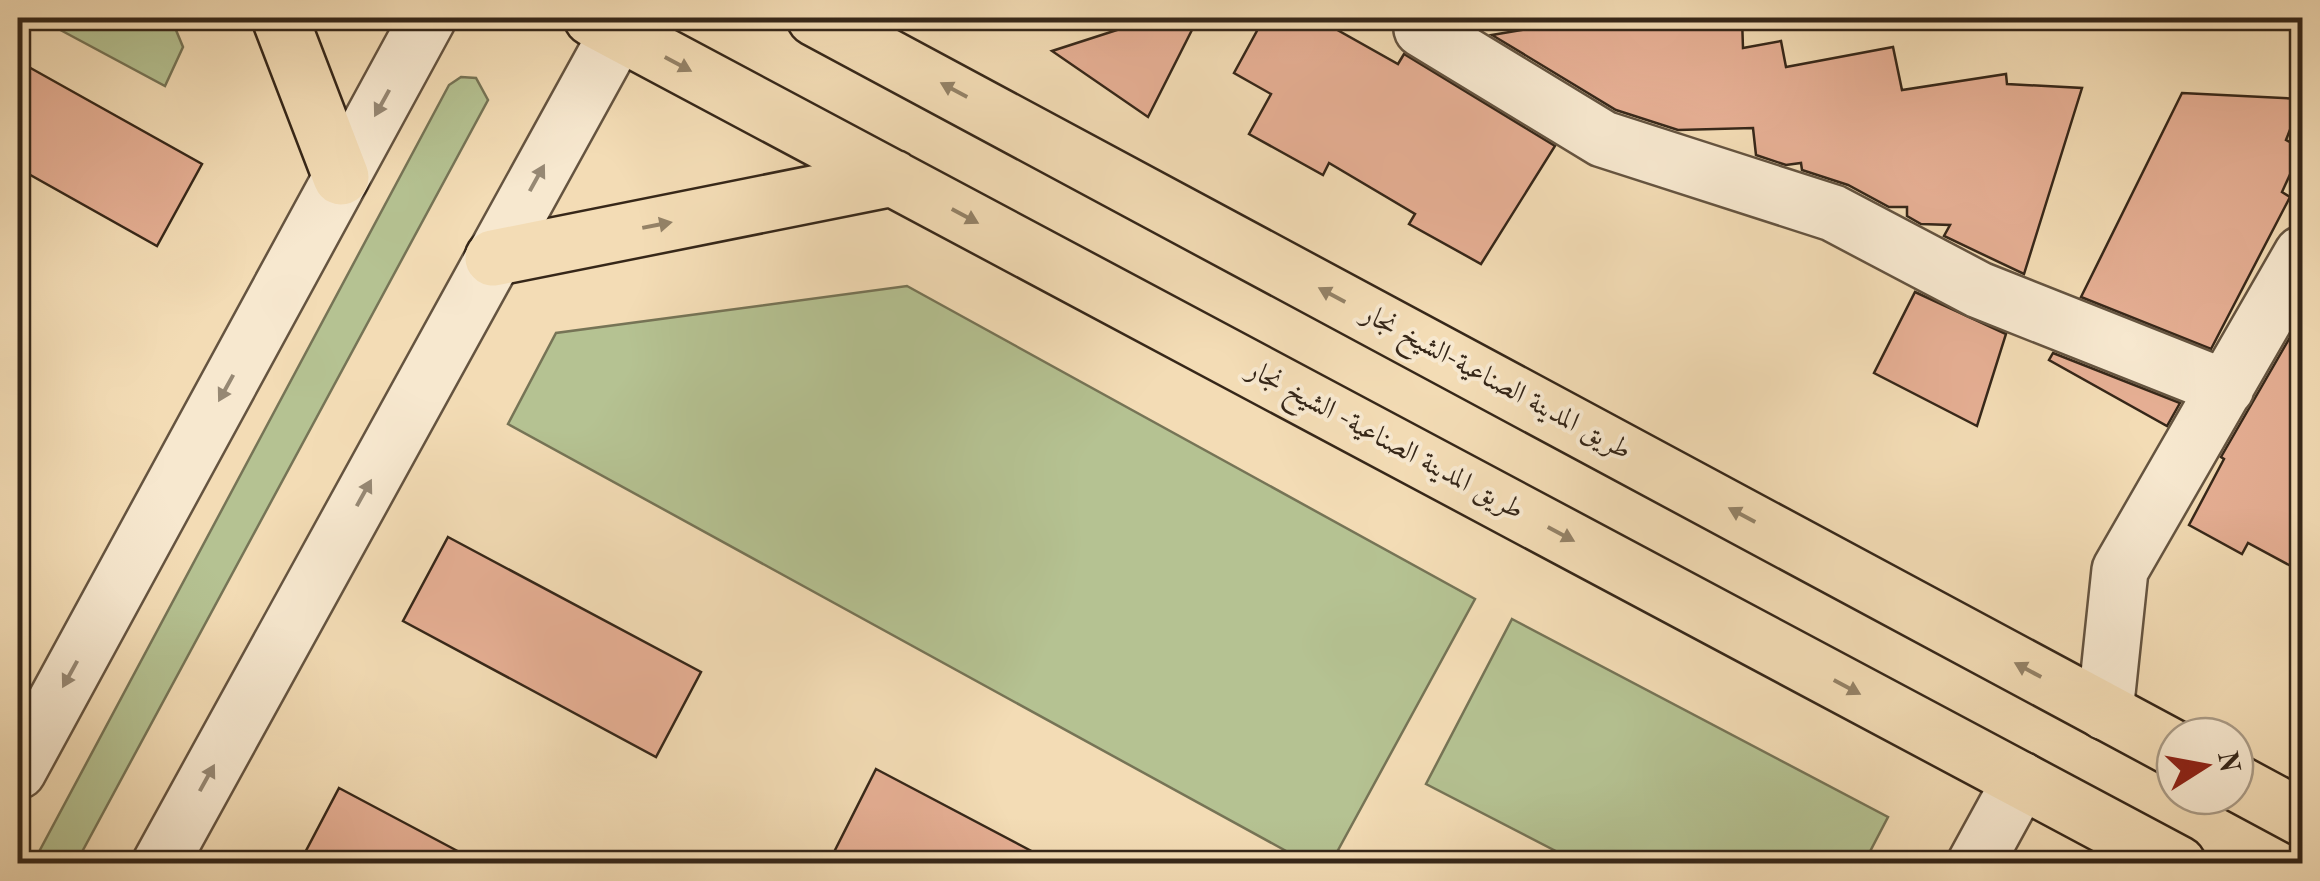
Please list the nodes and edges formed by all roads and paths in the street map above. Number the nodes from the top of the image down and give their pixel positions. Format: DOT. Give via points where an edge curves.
graph roads {
  1 [pos="280,18"];
  2 [pos="428,18"];
  3 [pos="815,18"];
  4 [pos="1421,21"];
  5 [pos="612,22"];
  6 [pos="342,177"];
  7 [pos="893,178"];
  8 [pos="2302,254"];
  9 [pos="493,258"];
  10 [pos="2226,388"];
  11 [pos="2105,712"];
  12 [pos="2155,738"];
  13 [pos="18,771"];
  14 [pos="2021,780"];
  15 [pos="2255,793"];
  16 [pos="2302,818"];
  17 [pos="160,864"];
  18 [pos="1975,864"];
  19 [pos="2178,864"];
  1 -- 6 [label="main road"];
  2 -- 6 [label="street, one-way"];
  11 -- 3 [label="main road, طريق المدينة الصناعية-الشيخ نجار, one-way"];
  4 -- 10 [label="street" via="1603,139 1834,213 1979,290"];
  5 -- 7 [label="main road, طريق المدينة الصناعية- الشيخ نجار, one-way"];
  9 -- 5 [label="street, one-way"];
  6 -- 13 [label="street, one-way"];
  9 -- 7 [label="main road, one-way"];
  7 -- 14 [label="main road, طريق المدينة الصناعية- الشيخ نجار, one-way"];
  8 -- 10 [label="street"];
  17 -- 9 [label="street, one-way"];
  10 -- 11 [label="street" via="2120,570"];
  11 -- 12 [label="main road, طريق المدينة الصناعية-الشيخ نجار"];
  14 -- 18 [label="street"];
  14 -- 19 [label="main road, طريق المدينة الصناعية- الشيخ نجار"];
  15 -- 16 [label="main road"];
}
